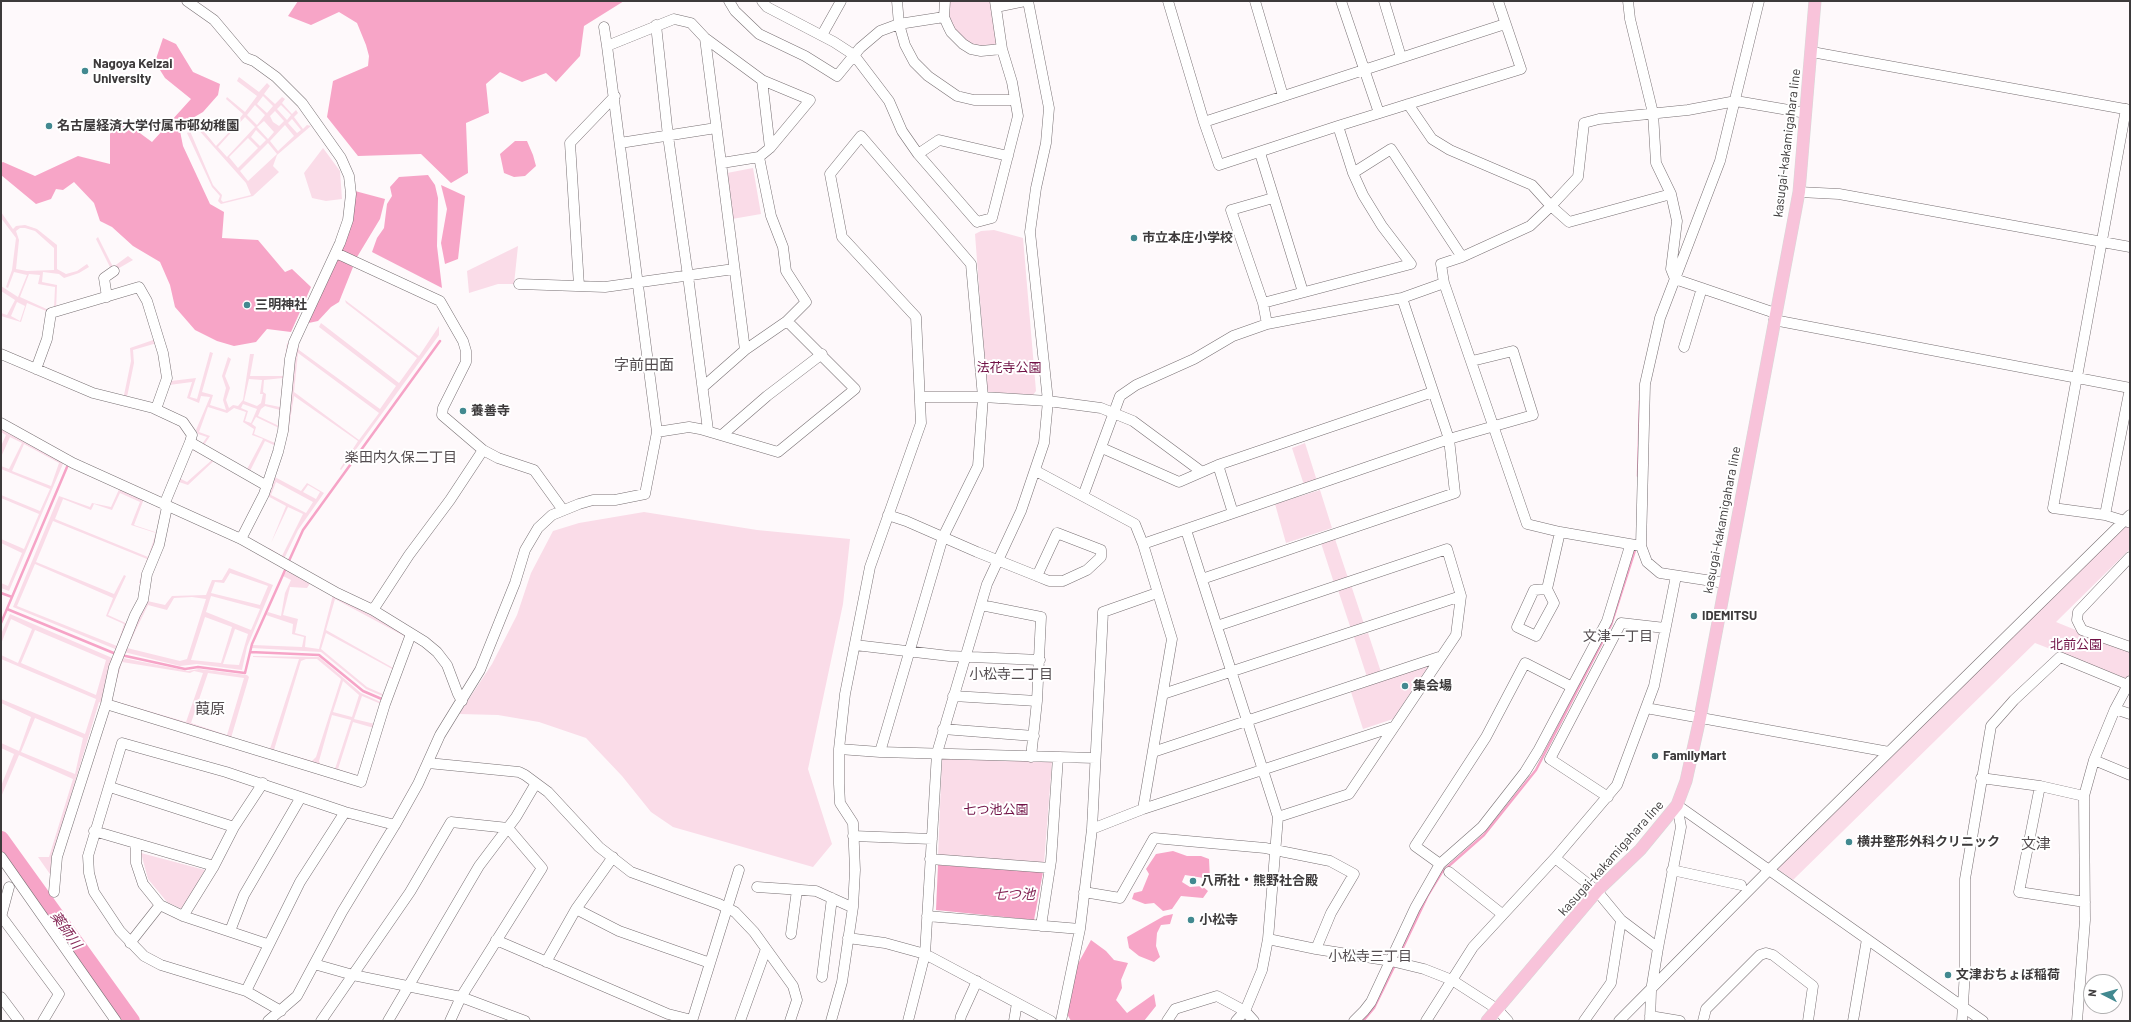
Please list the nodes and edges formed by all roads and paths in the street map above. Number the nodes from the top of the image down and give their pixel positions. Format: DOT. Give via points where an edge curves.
graph roads {
  1 [pos="187,1"];
  2 [pos="729,1"];
  3 [pos="762,1"];
  4 [pos="841,1"];
  5 [pos="897,1"];
  6 [pos="945,1"];
  7 [pos="1027,1"];
  8 [pos="1168,1"];
  9 [pos="1255,1"];
  10 [pos="1341,1"];
  11 [pos="1384,1"];
  12 [pos="1498,1"];
  13 [pos="1628,1"];
  14 [pos="1758,1"];
  15 [pos="1815,1"];
  16 [pos="996,4"];
  17 [pos="944,17"];
  18 [pos="899,24"];
  19 [pos="1505,24"];
  20 [pos="656,25"];
  21 [pos="604,27"];
  22 [pos="822,35"];
  23 [pos="706,38"];
  24 [pos="607,46"];
  25 [pos="1002,49"];
  26 [pos="1812,52"];
  27 [pos="854,55"];
  28 [pos="1401,57"];
  29 [pos="1364,71"];
  30 [pos="762,80"];
  31 [pos="615,96"];
  32 [pos="1283,96"];
  33 [pos="1015,100"];
  34 [pos="1736,101"];
  35 [pos="1408,104"];
  36 [pos="2128,110"];
  37 [pos="1379,113"];
  38 [pos="1653,113"];
  39 [pos="1806,113"];
  40 [pos="1204,122"];
  41 [pos="1338,126"];
  42 [pos="716,128"];
  43 [pos="668,136"];
  44 [pos="620,143"];
  45 [pos="770,148"];
  46 [pos="1260,152"];
  47 [pos="918,154"];
  48 [pos="1008,156"];
  49 [pos="759,157"];
  50 [pos="722,163"];
  51 [pos="1353,173"];
  52 [pos="1798,192"];
  53 [pos="1671,194"];
  54 [pos="1273,198"];
  55 [pos="1551,206"];
  56 [pos="2101,242"];
  57 [pos="2130,247"];
  58 [pos="336,253"];
  59 [pos="1462,257"];
  60 [pos="734,269"];
  61 [pos="114,271"];
  62 [pos="688,276"];
  63 [pos="1675,279"];
  64 [pos="638,283"];
  65 [pos="1444,283"];
  66 [pos="519,284"];
  67 [pos="579,286"];
  68 [pos="1702,288"];
  69 [pos="1303,292"];
  70 [pos="107,297"];
  71 [pos="1402,298"];
  72 [pos="1263,303"];
  73 [pos="1774,317"];
  74 [pos="787,320"];
  75 [pos="1267,324"];
  76 [pos="1684,347"];
  77 [pos="745,350"];
  78 [pos="1,354"];
  79 [pos="822,354"];
  80 [pos="1472,361"];
  81 [pos="36,369"];
  82 [pos="2078,379"];
  83 [pos="703,387"];
  84 [pos="1433,392"];
  85 [pos="921,397"];
  86 [pos="983,397"];
  87 [pos="1048,401"];
  88 [pos="156,409"];
  89 [pos="1115,413"];
  90 [pos="1,423"];
  91 [pos="1492,426"];
  92 [pos="708,430"];
  93 [pos="658,432"];
  94 [pos="722,435"];
  95 [pos="1449,439"];
  96 [pos="190,442"];
  97 [pos="1102,448"];
  98 [pos="483,450"];
  99 [pos="1218,465"];
  100 [pos="1036,471"];
  101 [pos="1202,472"];
  102 [pos="267,486"];
  103 [pos="1083,496"];
  104 [pos="165,506"];
  105 [pos="563,510"];
  106 [pos="1233,513"];
  107 [pos="888,515"];
  108 [pos="2105,516"];
  109 [pos="2128,519"];
  110 [pos="1186,530"];
  111 [pos="1560,532"];
  112 [pos="943,538"];
  113 [pos="241,539"];
  114 [pos="1143,544"];
  115 [pos="1635,546"];
  116 [pos="2130,556"];
  117 [pos="998,560"];
  118 [pos="1037,576"];
  119 [pos="1676,576"];
  120 [pos="1202,578"];
  121 [pos="1725,583"];
  122 [pos="1547,589"];
  123 [pos="1157,593"];
  124 [pos="1461,596"];
  125 [pos="981,606"];
  126 [pos="373,610"];
  127 [pos="1217,626"];
  128 [pos="1665,628"];
  129 [pos="411,634"];
  130 [pos="855,645"];
  131 [pos="2130,648"];
  132 [pos="909,652"];
  133 [pos="965,656"];
  134 [pos="1439,657"];
  135 [pos="1040,660"];
  136 [pos="1233,673"];
  137 [pos="2129,683"];
  138 [pos="1572,687"];
  139 [pos="1163,694"];
  140 [pos="953,696"];
  141 [pos="1037,701"];
  142 [pos="462,702"];
  143 [pos="106,704"];
  144 [pos="1646,708"];
  145 [pos="2115,709"];
  146 [pos="2130,714"];
  147 [pos="1700,718"];
  148 [pos="1248,721"];
  149 [pos="1393,727"];
  150 [pos="944,729"];
  151 [pos="1034,736"];
  152 [pos="839,749"];
  153 [pos="880,752"];
  154 [pos="1153,752"];
  155 [pos="1890,752"];
  156 [pos="936,754"];
  157 [pos="1031,757"];
  158 [pos="1058,757"];
  159 [pos="1095,758"];
  160 [pos="2094,760"];
  161 [pos="428,763"];
  162 [pos="1262,770"];
  163 [pos="2130,775"];
  164 [pos="1981,778"];
  165 [pos="262,783"];
  166 [pos="536,783"];
  167 [pos="2040,786"];
  168 [pos="110,787"];
  169 [pos="2084,796"];
  170 [pos="301,797"];
  171 [pos="1608,797"];
  172 [pos="1678,805"];
  173 [pos="1143,809"];
  174 [pos="345,812"];
  175 [pos="1278,817"];
  176 [pos="395,825"];
  177 [pos="234,827"];
  178 [pos="508,828"];
  179 [pos="1092,829"];
  180 [pos="94,831"];
  181 [pos="853,836"];
  182 [pos="932,839"];
  183 [pos="136,845"];
  184 [pos="1275,850"];
  185 [pos="613,856"];
  186 [pos="1,857"];
  187 [pos="1555,858"];
  188 [pos="930,859"];
  189 [pos="1440,864"];
  190 [pos="214,866"];
  191 [pos="1050,868"];
  192 [pos="1770,869"];
  193 [pos="739,870"];
  194 [pos="1672,870"];
  195 [pos="1449,872"];
  196 [pos="1741,885"];
  197 [pos="9,887"];
  198 [pos="757,887"];
  199 [pos="797,890"];
  200 [pos="1597,891"];
  201 [pos="54,892"];
  202 [pos="1084,892"];
  203 [pos="832,898"];
  204 [pos="2085,902"];
  205 [pos="160,905"];
  206 [pos="853,906"];
  207 [pos="727,908"];
  208 [pos="576,909"];
  209 [pos="1502,914"];
  210 [pos="1,916"];
  211 [pos="183,916"];
  212 [pos="928,916"];
  213 [pos="1621,920"];
  214 [pos="1041,926"];
  215 [pos="1080,930"];
  216 [pos="230,931"];
  217 [pos="791,934"];
  218 [pos="848,938"];
  219 [pos="1268,939"];
  220 [pos="1867,939"];
  221 [pos="496,940"];
  222 [pos="130,943"];
  223 [pos="267,944"];
  224 [pos="1658,948"];
  225 [pos="766,949"];
  226 [pos="1316,949"];
  227 [pos="925,954"];
  228 [pos="1391,961"];
  229 [pos="546,962"];
  230 [pos="710,963"];
  231 [pos="314,964"];
  232 [pos="353,975"];
  233 [pos="822,978"];
  234 [pos="1452,980"];
  235 [pos="977,981"];
  236 [pos="408,985"];
  237 [pos="246,990"];
  238 [pos="1651,991"];
  239 [pos="1,997"];
  240 [pos="461,997"];
  241 [pos="1017,1003"];
  242 [pos="1964,1007"];
  243 [pos="1497,1009"];
  244 [pos="281,1011"];
  245 [pos="1245,1011"];
  246 [pos="1650,1019"];
  247 [pos="19,1021"];
  248 [pos="43,1021"];
  249 [pos="116,1021"];
  250 [pos="268,1021"];
  251 [pos="321,1021"];
  252 [pos="388,1021"];
  253 [pos="450,1021"];
  254 [pos="525,1021"];
  255 [pos="692,1021"];
  256 [pos="740,1021"];
  257 [pos="790,1021"];
  258 [pos="831,1021"];
  259 [pos="908,1021"];
  260 [pos="960,1021"];
  261 [pos="1014,1021"];
  262 [pos="1051,1021"];
  263 [pos="1061,1021"];
  264 [pos="1167,1021"];
  265 [pos="1236,1021"];
  266 [pos="1254,1021"];
  267 [pos="1354,1021"];
  268 [pos="1426,1021"];
  269 [pos="1487,1021"];
  270 [pos="1508,1021"];
  271 [pos="1584,1021"];
  272 [pos="1619,1021"];
  273 [pos="1680,1021"];
  274 [pos="1703,1021"];
  275 [pos="1808,1021"];
  276 [pos="1853,1021"];
  277 [pos="1962,1021"];
  278 [pos="1983,1021"];
  279 [pos="2077,1021"];
  1 -- 58 [label="street" via="214,20 246,58 276,77 302,103 341,158 349,176 351,194 348,220"];
  2 -- 27 [label="street" via="735,11 759,34 805,56 837,76"];
  3 -- 22 [label="street" via="767,7"];
  4 -- 22 [label="street"];
  5 -- 18 [label="street"];
  6 -- 17 [label="street"];
  7 -- 16 [label="street"];
  7 -- 87 [label="street" via="1049,108 1046,143 1030,232"];
  8 -- 40 [label="street"];
  9 -- 32 [label="street"];
  10 -- 29 [label="street"];
  11 -- 28 [label="street"];
  12 -- 19 [label="street"];
  13 -- 38 [label="street"];
  14 -- 34 [label="street"];
  15 -- 26 [label="main road, kasugai-kakamigahara line"];
  16 -- 25 [label="street"];
  17 -- 18 [label="street"];
  17 -- 25 [label="street" via="951,32 970,49 992,52"];
  18 -- 27 [label="street" via="880,31"];
  18 -- 33 [label="street" via="905,45 914,62 941,87 957,96 974,100"];
  19 -- 28 [label="street"];
  19 -- 35 [label="street" via="1520,69"];
  20 -- 23 [label="street" via="674,19 682,20 691,23"];
  20 -- 24 [label="street"];
  20 -- 43 [label="street"];
  21 -- 24 [label="street"];
  22 -- 27 [label="street"];
  23 -- 30 [label="street"];
  23 -- 42 [label="street"];
  24 -- 31 [label="street"];
  25 -- 33 [label="street"];
  26 -- 36 [label="street"];
  26 -- 39 [label="main road, kasugai-kakamigahara line"];
  27 -- 47 [label="street" via="889,101 902,131"];
  28 -- 29 [label="street"];
  29 -- 32 [label="street"];
  29 -- 37 [label="street"];
  30 -- 45 [label="street"];
  30 -- 45 [label="street" via="810,100"];
  31 -- 44 [label="street"];
  31 -- 67 [label="street" via="570,143"];
  32 -- 40 [label="street"];
  33 -- 48 [label="street" via="1018,116"];
  34 -- 38 [label="street"];
  34 -- 39 [label="street"];
  34 -- 63 [label="street" via="1720,161"];
  35 -- 37 [label="street"];
  35 -- 55 [label="street" via="1432,139 1450,150 1532,185"];
  36 -- 56 [label="street"];
  37 -- 41 [label="street"];
  38 -- 53 [label="street" via="1656,163"];
  38 -- 55 [label="street" via="1584,123 1578,177"];
  39 -- 52 [label="main road, kasugai-kakamigahara line"];
  40 -- 46 [label="street" via="1219,165"];
  41 -- 46 [label="street"];
  41 -- 51 [label="street"];
  42 -- 43 [label="street"];
  42 -- 50 [label="street"];
  43 -- 44 [label="street"];
  43 -- 62 [label="street"];
  44 -- 64 [label="street"];
  45 -- 49 [label="street"];
  46 -- 54 [label="street"];
  47 -- 48 [label="street" via="939,140"];
  47 -- 48 [label="street" via="977,222 992,218"];
  49 -- 50 [label="street"];
  49 -- 74 [label="street" via="770,216 783,246 786,271 806,302"];
  50 -- 60 [label="street"];
  51 -- 59 [label="street" via="1391,149"];
  51 -- 69 [label="street" via="1382,226 1411,264"];
  52 -- 56 [label="street" via="1840,194"];
  52 -- 73 [label="main road, kasugai-kakamigahara line"];
  53 -- 55 [label="street" via="1569,222"];
  53 -- 63 [label="street" via="1677,221 1671,269"];
  54 -- 69 [label="street"];
  54 -- 72 [label="street" via="1231,210"];
  55 -- 59 [label="street" via="1530,226"];
  56 -- 57 [label="street"];
  56 -- 82 [label="street"];
  58 -- 98 [label="street" via="440,301 463,341 466,357 443,408 442,416"];
  58 -- 102 [label="street" via="294,342 283,431"];
  59 -- 65 [label="street" via="1441,264"];
  60 -- 62 [label="street"];
  60 -- 77 [label="street"];
  61 -- 70 [label="street" via="104,278"];
  62 -- 64 [label="street"];
  62 -- 83 [label="street"];
  63 -- 68 [label="street"];
  63 -- 115 [label="street" via="1660,318 1644,384"];
  64 -- 67 [label="street" via="605,287"];
  64 -- 93 [label="street"];
  65 -- 71 [label="street"];
  65 -- 80 [label="street"];
  66 -- 67 [label="street"];
  68 -- 73 [label="street"];
  68 -- 76 [label="street"];
  69 -- 72 [label="street"];
  70 -- 81 [label="street" via="51,313"];
  70 -- 88 [label="street" via="139,287 147,301 163,353 167,378"];
  71 -- 75 [label="street"];
  71 -- 84 [label="street"];
  72 -- 75 [label="street"];
  73 -- 82 [label="street"];
  73 -- 121 [label="main road, kasugai-kakamigahara line"];
  74 -- 77 [label="street"];
  74 -- 79 [label="street"];
  75 -- 89 [label="street" via="1233,336 1194,359 1136,385 1120,396"];
  77 -- 83 [label="street"];
  78 -- 81 [label="street"];
  79 -- 94 [label="street"];
  79 -- 94 [label="street" via="855,389 778,452"];
  80 -- 91 [label="street"];
  80 -- 91 [label="street" via="1513,351 1533,414"];
  81 -- 88 [label="street" via="93,393"];
  82 -- 108 [label="street" via="2130,388"];
  82 -- 108 [label="street" via="2053,508"];
  83 -- 92 [label="street"];
  84 -- 95 [label="street"];
  84 -- 99 [label="street"];
  85 -- 86 [label="street"];
  85 -- 86 [label="street" via="916,317 842,236 830,174 861,136 971,264"];
  85 -- 107 [label="street" via="921,423"];
  86 -- 87 [label="street"];
  86 -- 112 [label="street" via="978,466"];
  87 -- 89 [label="street" via="1101,408"];
  87 -- 100 [label="street" via="1044,443"];
  88 -- 96 [label="street" via="183,422 192,435"];
  89 -- 97 [label="street"];
  89 -- 101 [label="street" via="1133,421"];
  90 -- 104 [label="street" via="73,463"];
  91 -- 95 [label="street"];
  91 -- 111 [label="street" via="1527,524"];
  92 -- 93 [label="street" via="689,428"];
  92 -- 94 [label="street"];
  93 -- 105 [label="street" via="645,494 614,500 593,500"];
  95 -- 106 [label="street"];
  95 -- 120 [label="street" via="1455,493"];
  96 -- 102 [label="street"];
  96 -- 104 [label="street"];
  97 -- 101 [label="street" via="1179,482"];
  97 -- 103 [label="street"];
  98 -- 105 [label="street" via="534,470"];
  98 -- 126 [label="street"];
  99 -- 101 [label="street"];
  99 -- 106 [label="street"];
  100 -- 103 [label="street"];
  100 -- 117 [label="street"];
  102 -- 113 [label="street"];
  103 -- 114 [label="street" via="1135,524"];
  104 -- 113 [label="street"];
  104 -- 143 [label="street" via="159,546 147,574 143,600 118,657"];
  105 -- 142 [label="street" via="545,520 525,550 515,583 480,670"];
  106 -- 110 [label="street"];
  107 -- 112 [label="street"];
  107 -- 130 [label="street" via="870,567"];
  108 -- 109 [label="street"];
  109 -- 155 [label="street"];
  110 -- 114 [label="street"];
  110 -- 120 [label="street"];
  111 -- 115 [label="street"];
  111 -- 122 [label="street"];
  112 -- 117 [label="street"];
  112 -- 132 [label="street"];
  113 -- 126 [label="street" via="337,593"];
  114 -- 123 [label="street"];
  115 -- 119 [label="street" via="1647,562 1660,573"];
  115 -- 138 [label="street" via="1607,621"];
  116 -- 131 [label="street" via="2078,612 2077,620 2082,630"];
  117 -- 118 [label="street"];
  117 -- 125 [label="street"];
  118 -- 118 [label="street" via="1049,581 1063,581 1087,570 1101,557 1101,550 1057,533"];
  119 -- 121 [label="street"];
  119 -- 128 [label="street"];
  120 -- 127 [label="street"];
  121 -- 147 [label="main road, kasugai-kakamigahara line"];
  122 -- 122 [label="street" via="1554,603 1536,636 1517,627 1534,590"];
  123 -- 139 [label="street" via="1172,639"];
  123 -- 159 [label="street" via="1103,612"];
  124 -- 127 [label="street" via="1447,548"];
  124 -- 134 [label="street" via="1456,635"];
  124 -- 136 [label="street"];
  125 -- 133 [label="street"];
  125 -- 135 [label="street" via="1041,616"];
  126 -- 129 [label="street"];
  127 -- 136 [label="street"];
  128 -- 144 [label="street" via="1654,686"];
  128 -- 171 [label="street" via="1621,623 1550,759"];
  129 -- 142 [label="street" via="437,652 447,665"];
  129 -- 143 [label="street" via="385,702 361,782"];
  130 -- 132 [label="street"];
  130 -- 152 [label="street" via="845,694"];
  132 -- 133 [label="street"];
  132 -- 153 [label="street"];
  133 -- 135 [label="street"];
  133 -- 140 [label="street"];
  134 -- 148 [label="street"];
  134 -- 149 [label="street"];
  135 -- 141 [label="street"];
  136 -- 139 [label="street"];
  136 -- 148 [label="street"];
  137 -- 145 [label="street"];
  137 -- 164 [label="street" via="2060,657 2014,700 1991,726"];
  138 -- 189 [label="street" via="1525,772 1482,827"];
  138 -- 189 [label="street" via="1525,663 1486,737 1415,846"];
  139 -- 154 [label="street"];
  140 -- 141 [label="street"];
  140 -- 150 [label="street"];
  141 -- 151 [label="street"];
  142 -- 161 [label="street" via="440,735"];
  143 -- 201 [label="street" via="57,857"];
  144 -- 147 [label="street"];
  144 -- 171 [label="street" via="1617,785"];
  145 -- 146 [label="street"];
  145 -- 160 [label="street"];
  147 -- 155 [label="street"];
  147 -- 172 [label="main road, kasugai-kakamigahara line"];
  148 -- 154 [label="street"];
  148 -- 162 [label="street"];
  149 -- 162 [label="street"];
  149 -- 175 [label="street" via="1349,794"];
  150 -- 151 [label="street"];
  150 -- 156 [label="street"];
  151 -- 157 [label="street"];
  152 -- 153 [label="street"];
  152 -- 181 [label="street" via="840,803 852,823"];
  153 -- 156 [label="street"];
  154 -- 173 [label="street"];
  155 -- 192 [label="street"];
  156 -- 157 [label="street"];
  156 -- 182 [label="street"];
  157 -- 158 [label="street"];
  158 -- 159 [label="street"];
  158 -- 191 [label="street"];
  159 -- 179 [label="street"];
  160 -- 163 [label="street"];
  160 -- 169 [label="street"];
  161 -- 166 [label="street" via="519,772"];
  161 -- 176 [label="street"];
  162 -- 173 [label="street"];
  162 -- 175 [label="street"];
  164 -- 167 [label="street"];
  164 -- 242 [label="street" via="1965,879"];
  165 -- 168 [label="street" via="122,743"];
  165 -- 170 [label="street"];
  165 -- 177 [label="street"];
  166 -- 178 [label="street"];
  166 -- 185 [label="street" via="548,792 599,847"];
  167 -- 169 [label="street"];
  167 -- 204 [label="street" via="2019,892"];
  168 -- 177 [label="street"];
  168 -- 180 [label="street"];
  169 -- 204 [label="street"];
  170 -- 174 [label="street"];
  170 -- 216 [label="street" via="244,895"];
  171 -- 187 [label="street"];
  172 -- 192 [label="street"];
  172 -- 194 [label="street" via="1681,827"];
  172 -- 200 [label="main road, kasugai-kakamigahara line" via="1640,850"];
  173 -- 179 [label="street"];
  174 -- 176 [label="street"];
  174 -- 223 [label="street" via="300,882"];
  175 -- 184 [label="street"];
  176 -- 231 [label="street"];
  177 -- 190 [label="street"];
  178 -- 221 [label="street" via="542,868"];
  178 -- 232 [label="street" via="451,822 410,892"];
  178 -- 236 [label="street" via="479,866"];
  179 -- 202 [label="street"];
  180 -- 183 [label="street"];
  180 -- 222 [label="street" via="88,856 94,892"];
  181 -- 182 [label="street"];
  181 -- 206 [label="street"];
  182 -- 188 [label="street"];
  183 -- 190 [label="street"];
  183 -- 205 [label="street" via="136,863 144,884"];
  184 -- 202 [label="street" via="1154,838 1120,898"];
  184 -- 219 [label="street"];
  184 -- 226 [label="street" via="1330,861 1354,874 1331,913"];
  185 -- 207 [label="street" via="631,872 643,878"];
  185 -- 208 [label="street"];
  186 -- 249 [label="street"];
  187 -- 200 [label="street"];
  187 -- 209 [label="street"];
  188 -- 191 [label="street"];
  188 -- 212 [label="street"];
  189 -- 228 [label="street" via="1415,908"];
  190 -- 211 [label="street"];
  191 -- 214 [label="street"];
  192 -- 220 [label="street"];
  192 -- 238 [label="street"];
  193 -- 207 [label="street"];
  194 -- 196 [label="street"];
  194 -- 224 [label="street"];
  195 -- 209 [label="street"];
  197 -- 210 [label="street"];
  198 -- 199 [label="street"];
  199 -- 203 [label="street" via="816,891"];
  199 -- 217 [label="street"];
  200 -- 213 [label="street"];
  200 -- 243 [label="main road, kasugai-kakamigahara line"];
  202 -- 215 [label="street"];
  203 -- 206 [label="street"];
  203 -- 233 [label="street"];
  204 -- 279 [label="street"];
  205 -- 211 [label="street"];
  205 -- 222 [label="street"];
  206 -- 218 [label="street"];
  207 -- 225 [label="street" via="744,921"];
  207 -- 230 [label="street"];
  208 -- 229 [label="street"];
  208 -- 230 [label="street" via="619,930"];
  209 -- 234 [label="street" via="1473,947"];
  210 -- 248 [label="street" via="59,994"];
  211 -- 216 [label="street"];
  212 -- 214 [label="street"];
  212 -- 227 [label="street"];
  213 -- 224 [label="street"];
  213 -- 271 [label="street" via="1611,983"];
  214 -- 215 [label="street"];
  215 -- 263 [label="street"];
  216 -- 223 [label="street"];
  218 -- 227 [label="street" via="884,943"];
  218 -- 258 [label="street" via="842,982"];
  219 -- 226 [label="street"];
  219 -- 245 [label="street" via="1259,980"];
  220 -- 242 [label="street"];
  220 -- 276 [label="street"];
  221 -- 229 [label="street"];
  221 -- 240 [label="street"];
  222 -- 237 [label="street" via="144,956 161,965"];
  223 -- 237 [label="street"];
  224 -- 238 [label="street"];
  225 -- 256 [label="street"];
  225 -- 257 [label="street" via="793,986 797,1000"];
  226 -- 228 [label="street"];
  227 -- 235 [label="street"];
  227 -- 259 [label="street"];
  228 -- 234 [label="street" via="1424,969"];
  228 -- 267 [label="street" via="1371,1002"];
  229 -- 255 [label="street" via="668,1014"];
  230 -- 255 [label="street"];
  231 -- 232 [label="street"];
  231 -- 244 [label="street" via="297,996"];
  232 -- 236 [label="street"];
  232 -- 251 [label="street"];
  234 -- 243 [label="street"];
  234 -- 268 [label="street"];
  235 -- 241 [label="street"];
  235 -- 260 [label="street"];
  236 -- 240 [label="street"];
  236 -- 252 [label="street"];
  237 -- 244 [label="street"];
  238 -- 246 [label="street"];
  238 -- 272 [label="street"];
  239 -- 247 [label="street"];
  240 -- 253 [label="street"];
  240 -- 254 [label="street"];
  241 -- 261 [label="street"];
  241 -- 262 [label="street"];
  242 -- 277 [label="street"];
  242 -- 278 [label="street"];
  243 -- 269 [label="main road, kasugai-kakamigahara line"];
  243 -- 270 [label="street"];
  244 -- 250 [label="street"];
  245 -- 264 [label="street" via="1217,996 1175,1009"];
  245 -- 265 [label="street"];
  245 -- 266 [label="street"];
  246 -- 273 [label="street"];
  274 -- 275 [label="street" via="1706,1008 1760,955 1766,953 1773,955 1813,986"];
}
